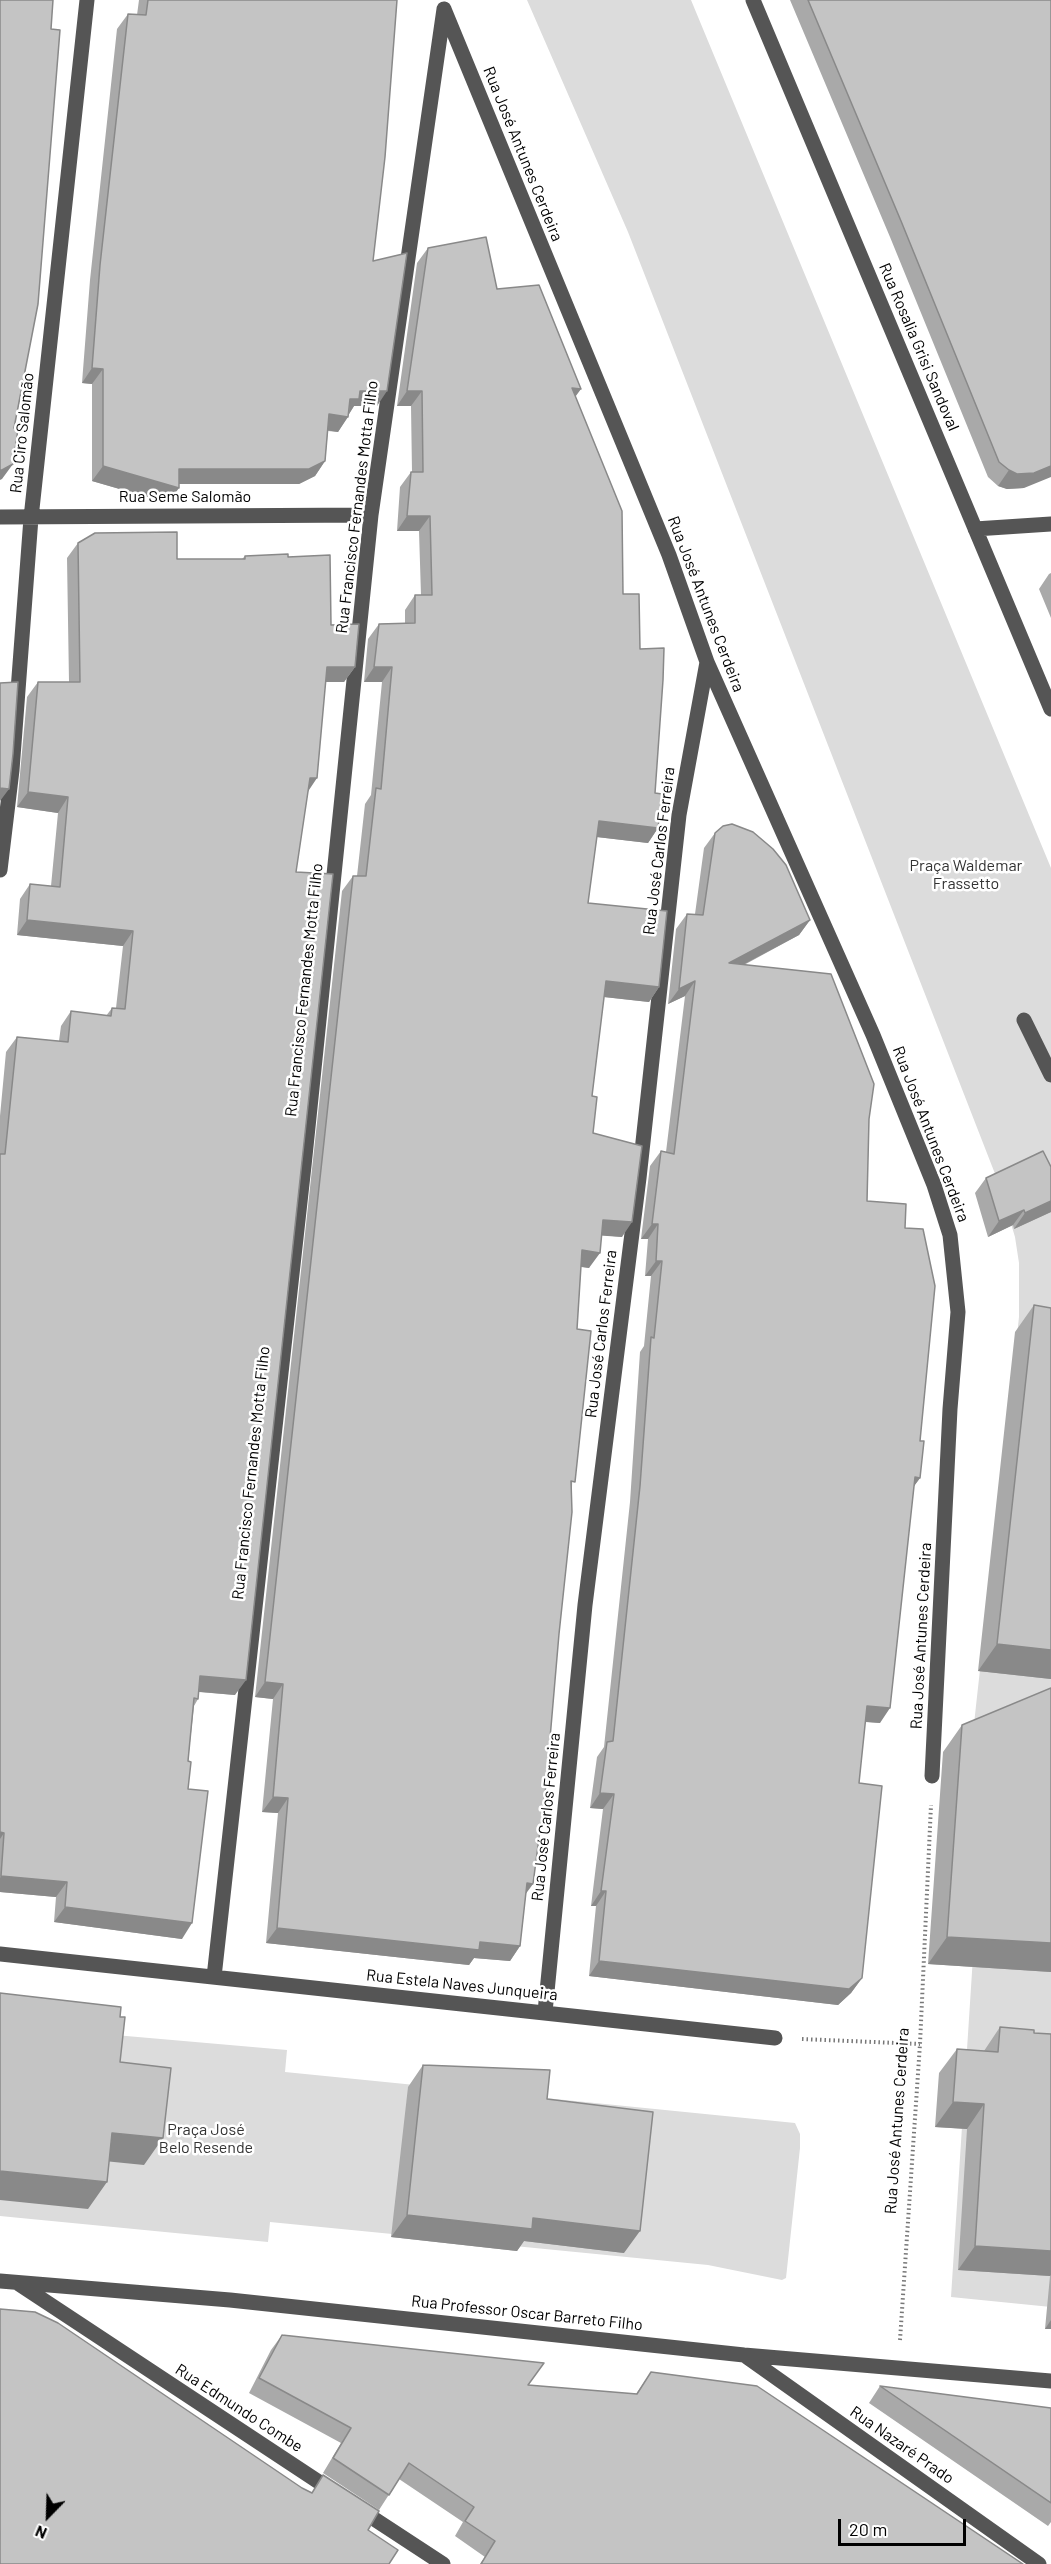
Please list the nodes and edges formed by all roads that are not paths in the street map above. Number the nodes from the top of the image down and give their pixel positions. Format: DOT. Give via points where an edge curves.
graph roads {
  1 [pos="87,0"];
  2 [pos="753,0"];
  3 [pos="442,4"];
  4 [pos="371,515"];
  5 [pos="0,517"];
  6 [pos="31,518"];
  7 [pos="1051,524"];
  8 [pos="975,529"];
  9 [pos="707,662"];
  10 [pos="1051,709"];
  11 [pos="0,870"];
  12 [pos="1024,1020"];
  13 [pos="1051,1076"];
  14 [pos="932,1776"];
  15 [pos="0,1954"];
  16 [pos="214,1977"];
  17 [pos="544,2012"];
  18 [pos="775,2038"];
  19 [pos="0,2281"];
  20 [pos="16,2282"];
  21 [pos="744,2355"];
  22 [pos="1051,2381"];
  23 [pos="443,2564"];
  24 [pos="1039,2564"];
  1 -- 6 [label="street, Rua Ciro Salomão"];
  2 -- 8 [label="street, Rua Rosalia Grisi Sandoval"];
  3 -- 4 [label="street, Rua Francisco Fernandes Motta Filho"];
  3 -- 9 [label="street, Rua José Antunes Cerdeira" via="669,555"];
  4 -- 6 [label="street, Rua Seme Salomão"];
  4 -- 16 [label="street, Rua Francisco Fernandes Motta Filho" via="303,1178"];
  5 -- 6 [label="street, Rua Seme Salomão"];
  6 -- 11 [label="street, Rua Ciro Salomão" via="12,770"];
  7 -- 8 [label="street"];
  8 -- 10 [label="street, Rua Rosalia Grisi Sandoval"];
  9 -- 14 [label="street, Rua José Antunes Cerdeira" via="873,1035 934,1185 950,1235 958,1312"];
  9 -- 17 [label="street, Rua José Carlos Ferreira" via="679,815 639,1178 585,1605"];
  12 -- 13 [label="street"];
  15 -- 16 [label="street, Rua Estela Naves Junqueira"];
  16 -- 17 [label="street, Rua Estela Naves Junqueira"];
  17 -- 18 [label="street, Rua Estela Naves Junqueira"];
  19 -- 20 [label="street, Rua Professor Oscar Barreto Filho"];
  20 -- 21 [label="street, Rua Professor Oscar Barreto Filho" via="230,2300"];
  20 -- 23 [label="street, Rua Edmundo Combe"];
  21 -- 22 [label="street, Rua Professor Oscar Barreto Filho"];
  21 -- 24 [label="street, Rua Nazaré Prado"];
}
